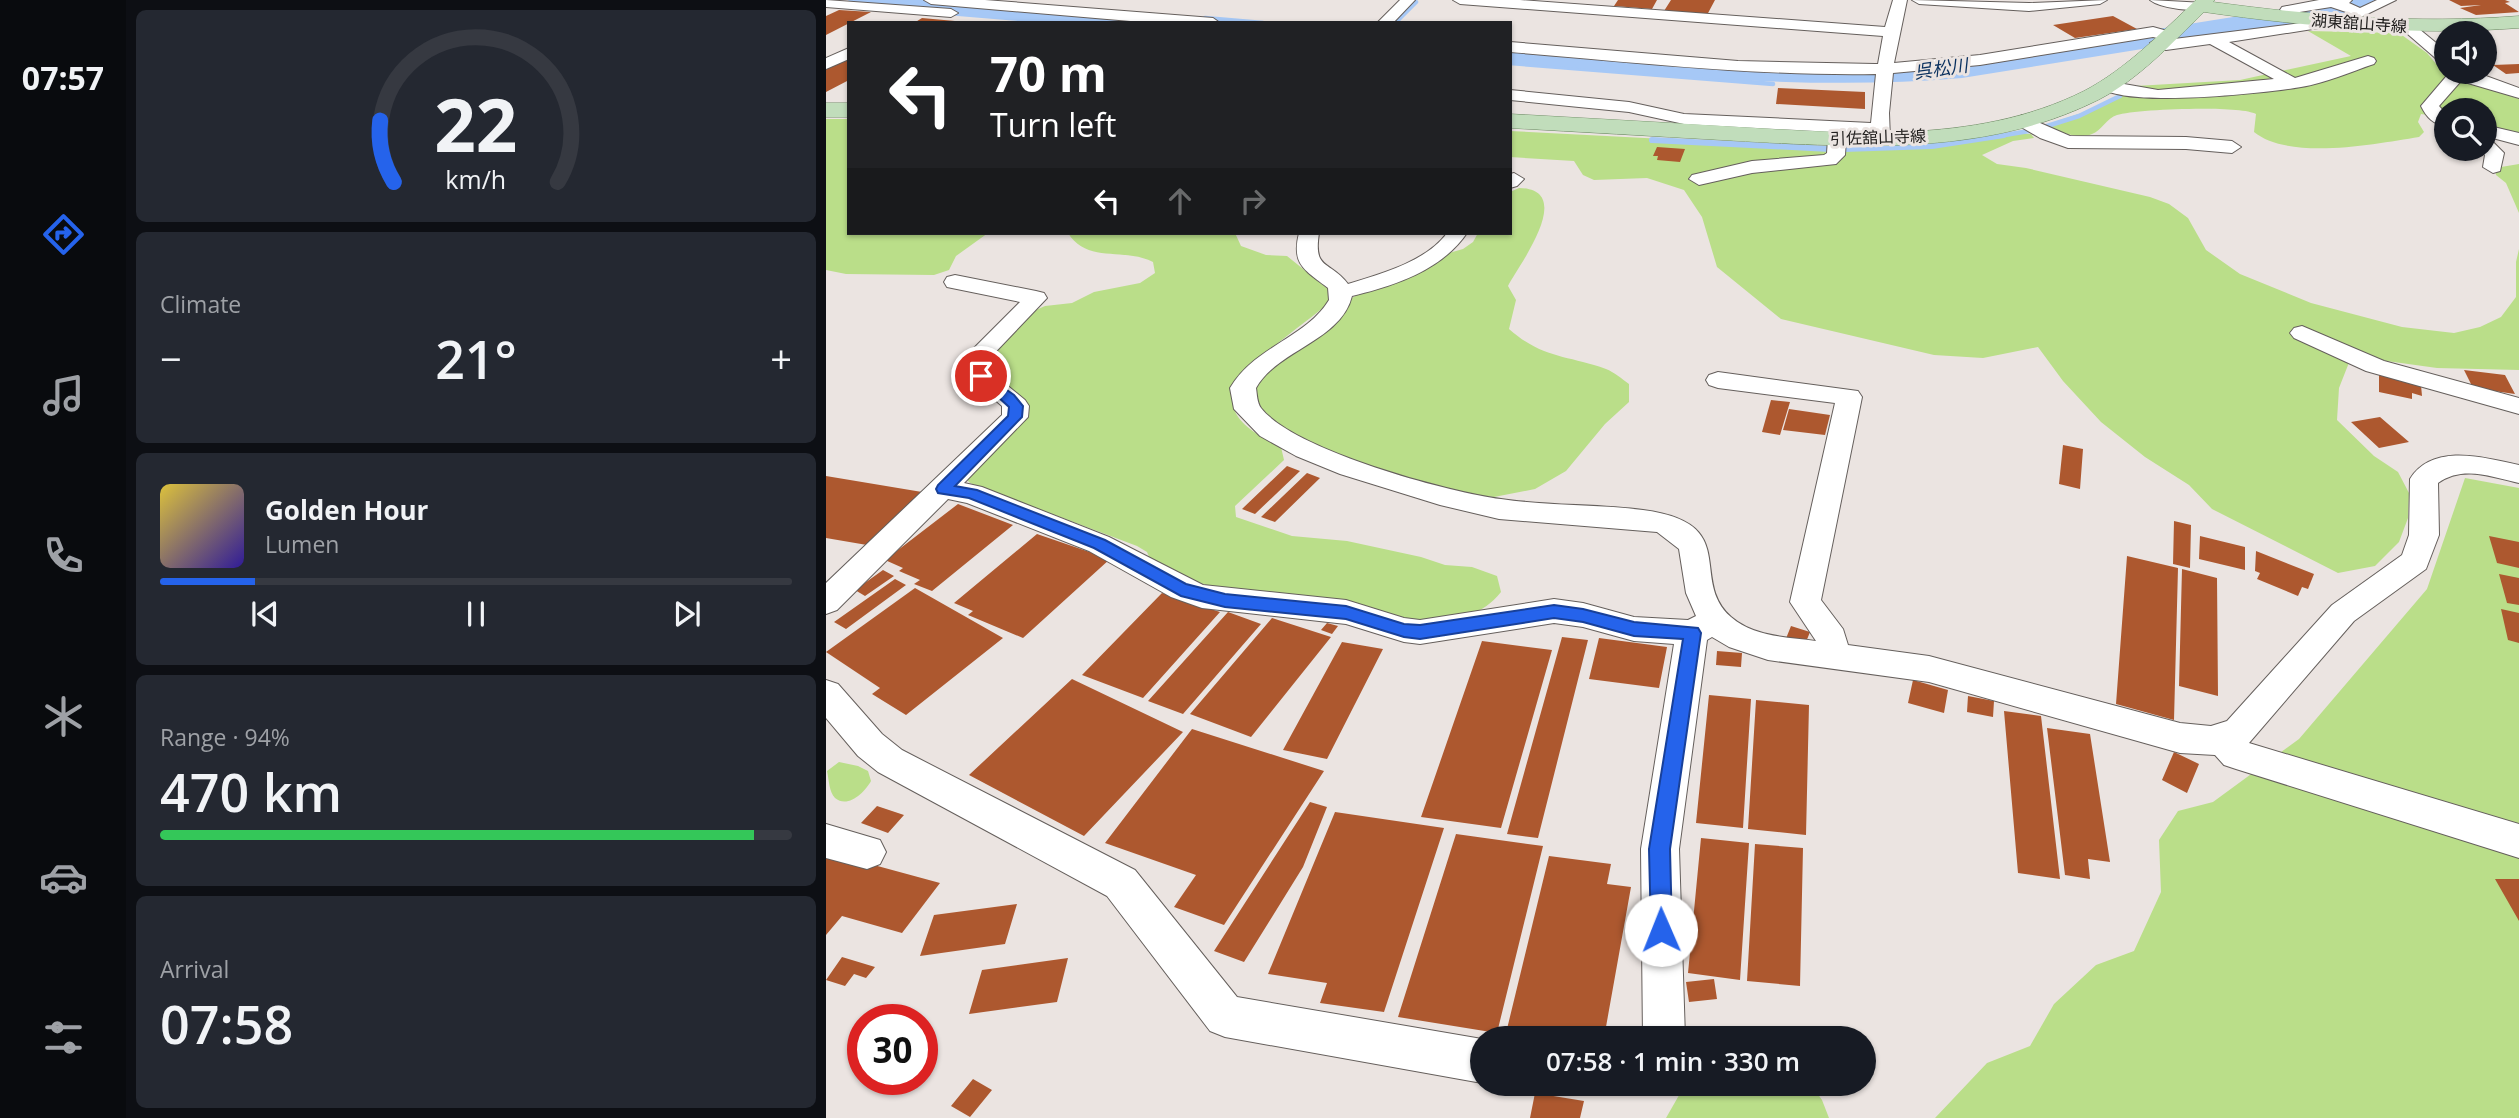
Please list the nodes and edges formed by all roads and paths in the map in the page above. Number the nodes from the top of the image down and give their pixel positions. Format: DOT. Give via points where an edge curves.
graph roads {
  1 [pos="1408,0"];
  2 [pos="1460,0"];
  3 [pos="1900,0"];
  4 [pos="1919,0"];
  5 [pos="2100,0"];
  6 [pos="2157,0"];
  7 [pos="2389,0"];
  8 [pos="2066,2"];
  9 [pos="826,3"];
  10 [pos="2203,3"];
  11 [pos="938,4"];
  12 [pos="2341,4"];
  13 [pos="2264,15"];
  14 [pos="909,21"];
  15 [pos="1054,21"];
  16 [pos="1184,21"];
  17 [pos="1386,21"];
  18 [pos="2311,21"];
  19 [pos="2519,22"];
  20 [pos="2407,27"];
  21 [pos="1893,32"];
  22 [pos="2211,38"];
  23 [pos="2159,41"];
  24 [pos="1512,47"];
  25 [pos="2434,50"];
  26 [pos="826,51"];
  27 [pos="847,53"];
  28 [pos="847,54"];
  29 [pos="1512,59"];
  30 [pos="2368,61"];
  31 [pos="826,65"];
  32 [pos="1885,75"];
  33 [pos="2293,83"];
  34 [pos="2449,84"];
  35 [pos="2494,84"];
  36 [pos="2107,86"];
  37 [pos="2519,93"];
  38 [pos="1512,94"];
  39 [pos="2437,98"];
  40 [pos="826,110"];
  41 [pos="847,110"];
  42 [pos="2022,120"];
  43 [pos="1512,121"];
  44 [pos="2497,133"];
  45 [pos="1880,134"];
  46 [pos="1837,139"];
  47 [pos="2519,139"];
  48 [pos="2232,147"];
  49 [pos="2494,161"];
  50 [pos="2493,167"];
  51 [pos="1699,179"];
  52 [pos="1310,235"];
  53 [pos="1456,235"];
  54 [pos="955,282"];
  55 [pos="1341,292"];
  56 [pos="2302,333"];
  57 [pos="1718,380"];
  58 [pos="2519,406"];
  59 [pos="2519,474"];
  60 [pos="943,489"];
  61 [pos="826,602"];
  62 [pos="1703,627"];
  63 [pos="1832,654"];
  64 [pos="826,694"];
  65 [pos="2224,740"];
  66 [pos="826,841"];
  67 [pos="2519,841"];
  68 [pos="867,852"];
  69 [pos="1664,1026"];
  70 [pos="1470,1059"];
  1 -- 17 [label="street"];
  2 -- 21 [label="street"];
  3 -- 21 [label="street"];
  4 -- 8 [label="street" via="2014,7"];
  5 -- 8 [label="street"];
  6 -- 10 [label="street"];
  7 -- 12 [label="street" via="2366,12"];
  9 -- 11 [label="street"];
  10 -- 13 [label="main road, 湖東舘山寺線"];
  10 -- 23 [label="main road, 引佐舘山寺線"];
  11 -- 14 [label="street"];
  11 -- 15 [label="street"];
  11 -- 16 [label="street"];
  12 -- 13 [label="street" via="2264,11"];
  13 -- 18 [label="main road, 湖東舘山寺線"];
  18 -- 20 [label="main road, 湖東舘山寺線"];
  18 -- 22 [label="street" via="2314,25 2301,28"];
  19 -- 20 [label="main road, 湖東舘山寺線"];
  20 -- 25 [label="street"];
  21 -- 32 [label="street"];
  22 -- 23 [label="street"];
  22 -- 33 [label="street"];
  23 -- 32 [label="street"];
  23 -- 32 [label="street" via="2132,51 1970,75"];
  23 -- 36 [label="main road, 引佐舘山寺線"];
  24 -- 32 [label="street"];
  26 -- 27 [label="street"];
  28 -- 31 [label="street"];
  29 -- 32 [label="street" via="1779,81"];
  30 -- 33 [label="street" via="2316,80"];
  32 -- 45 [label="street"];
  33 -- 36 [label="street" via="2158,95"];
  34 -- 39 [label="street"];
  35 -- 37 [label="street"];
  36 -- 42 [label="main road, 引佐舘山寺線" via="2062,108"];
  38 -- 45 [label="street" via="1629,107 1684,120"];
  40 -- 41 [label="main road"];
  42 -- 45 [label="main road, 引佐舘山寺線" via="1950,133"];
  42 -- 48 [label="street" via="2068,142"];
  43 -- 46 [label="main road, 引佐舘山寺線"];
  44 -- 47 [label="street"];
  45 -- 46 [label="main road, 引佐舘山寺線"];
  46 -- 51 [label="street" via="1836,155 1829,160 1752,167"];
  49 -- 50 [label="street"];
  52 -- 55 [label="street" via="1308,261"];
  53 -- 55 [label="street" via="1435,255 1364,288"];
  54 -- 60 [label="street" via="1036,298 974,360 977,373 1016,406 1015,417"];
  55 -- 62 [label="street" via="1338,307 1249,378 1242,400 1262,423 1322,457 1439,497 1500,509 1663,523 1689,539 1695,551 1700,597 1708,614"];
  56 -- 58 [label="street" via="2375,366"];
  57 -- 63 [label="street" via="1849,397 1805,602 1832,638"];
  59 -- 65 [label="street" via="2456,463 2438,468 2424,479 2424,535 2415,561 2343,613 2239,731"];
  60 -- 61 [label="street"];
  60 -- 62 [label="street" via="972,494 1116,552 1181,589 1225,601 1346,612 1420,632 1554,611 1634,629"];
  62 -- 63 [label="street" via="1768,647"];
  62 -- 69 [label="street" via="1660,849"];
  63 -- 65 [label="street" via="1955,676 2180,738"];
  64 -- 70 [label="street" via="890,761 1121,883 1225,1016"];
  65 -- 67 [label="street" via="2236,754"];
  66 -- 68 [label="street"];
}
